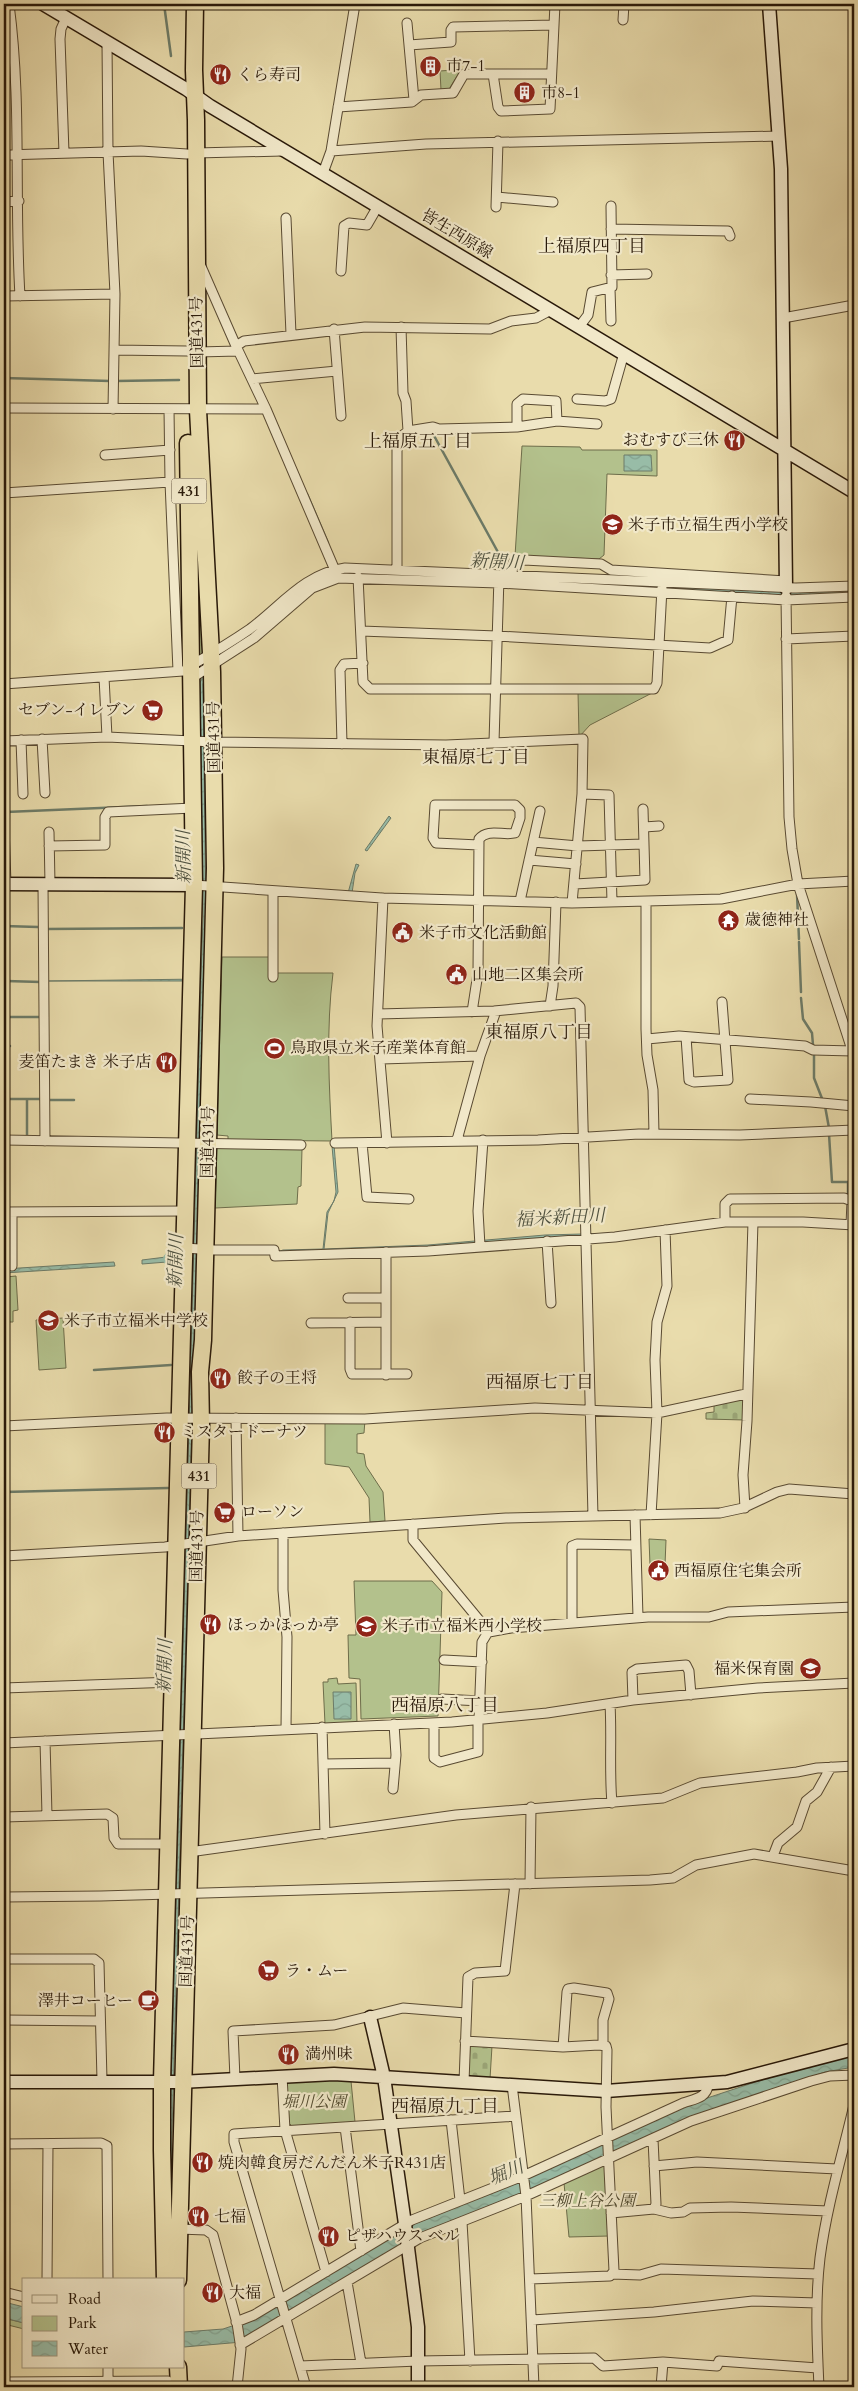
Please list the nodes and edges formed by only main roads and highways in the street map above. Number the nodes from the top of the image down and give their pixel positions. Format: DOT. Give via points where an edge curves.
graph roads {
  1 [pos="186,4"];
  2 [pos="195,4"];
  3 [pos="190,92"];
  4 [pos="192,154"];
  5 [pos="192,351"];
  6 [pos="192,409"];
  7 [pos="203,666"];
  8 [pos="205,886"];
  9 [pos="190,1418"];
  10 [pos="178,1894"];
  11 [pos="165,2278"];
  12 [pos="178,2278"];
  13 [pos="177,2368"];
  14 [pos="170,2381"];
  1 -- 3 [label="highway, 国道431号 / 431"];
  2 -- 3 [label="highway, 国道431号 / 431"];
  3 -- 4 [label="highway, 国道431号 / 431"];
  4 -- 5 [label="highway, 国道431号 / 431"];
  4 -- 5 [label="highway, 国道431号 / 431" via="196,254"];
  5 -- 6 [label="highway, 国道431号 / 431"];
  6 -- 7 [label="highway, 国道431号 / 431"];
  6 -- 7 [label="highway, 国道431号 / 431" via="200,475"];
  7 -- 8 [label="highway, 国道431号 / 431" via="213,742"];
  7 -- 8 [label="highway, 国道431号 / 431" via="193,741 193,808"];
  8 -- 9 [label="highway, 国道431号 / 431" via="192,981 186,1211"];
  8 -- 9 [label="highway, 国道431号 / 431" via="207,1142 203,1340"];
  9 -- 10 [label="highway, 国道431号 / 431" via="196,1542 189,1852"];
  9 -- 10 [label="highway, 国道431号 / 431" via="179,1545 168,1844"];
  10 -- 11 [label="highway, 国道431号 / 431" via="164,2082"];
  10 -- 12 [label="highway, 国道431号 / 431" via="181,2082"];
  13 -- 14 [label="highway"];
}
